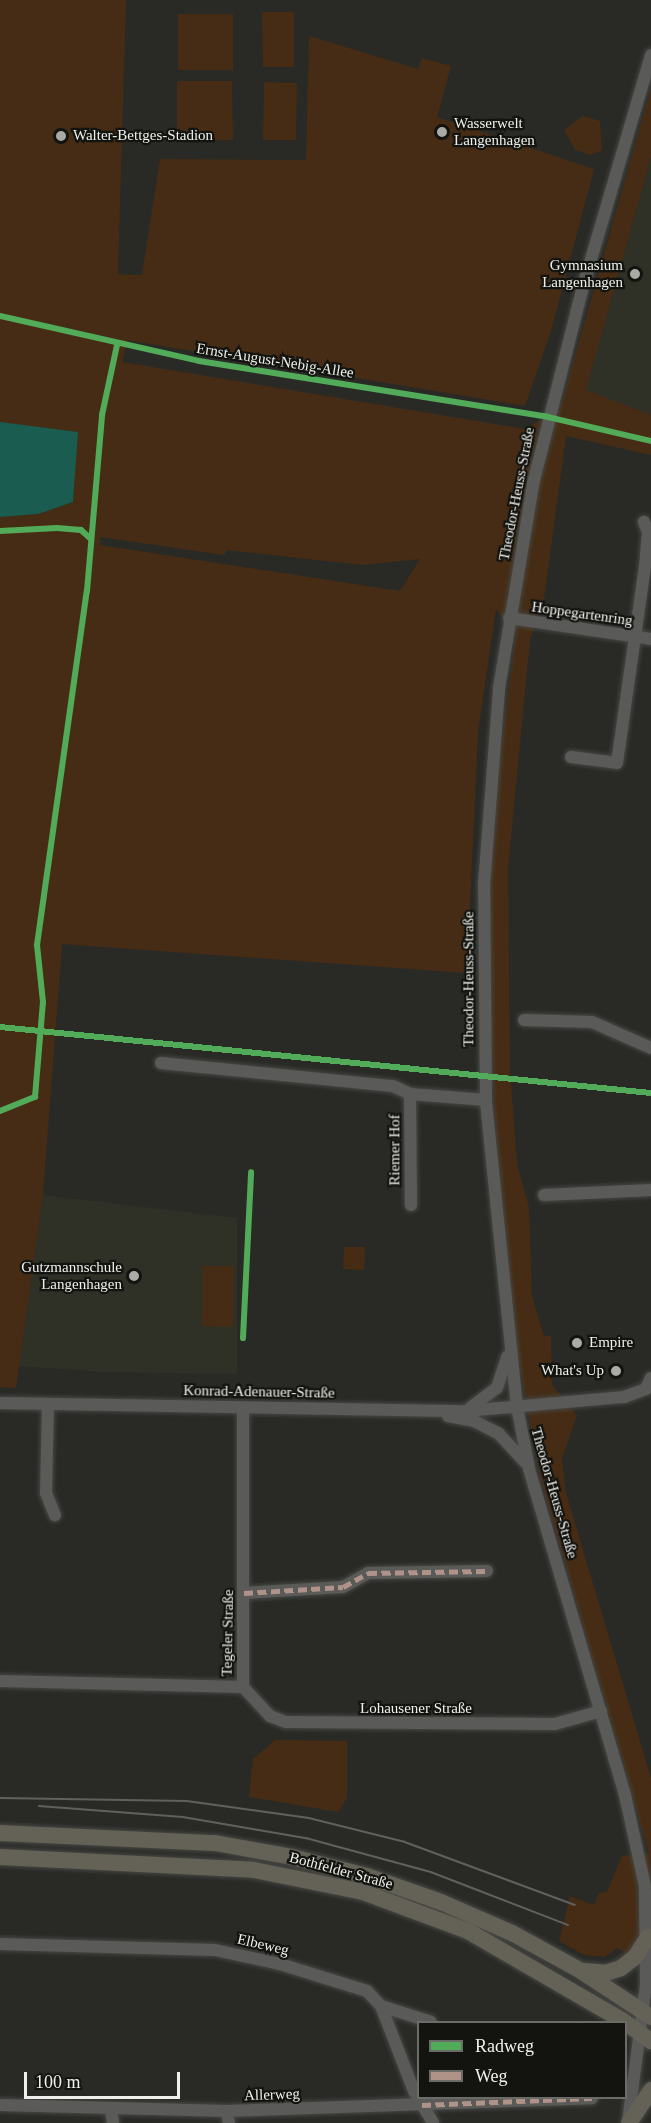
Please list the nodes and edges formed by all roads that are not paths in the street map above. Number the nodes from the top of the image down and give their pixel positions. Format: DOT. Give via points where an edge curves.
graph roads {
  1 [pos="651,55"];
  2 [pos="644,522"];
  3 [pos="648,567"];
  4 [pos="509,618"];
  5 [pos="635,637"];
  6 [pos="651,639"];
  7 [pos="571,758"];
  8 [pos="524,1020"];
  9 [pos="651,1048"];
  10 [pos="161,1063"];
  11 [pos="410,1094"];
  12 [pos="486,1100"];
  13 [pos="651,1190"];
  14 [pos="544,1196"];
  15 [pos="411,1205"];
  16 [pos="509,1350"];
  17 [pos="649,1387"];
  18 [pos="0,1403"];
  19 [pos="48,1405"];
  20 [pos="517,1407"];
  21 [pos="243,1408"];
  22 [pos="429,1411"];
  23 [pos="466,1411"];
  24 [pos="529,1468"];
  25 [pos="55,1515"];
  26 [pos="487,1571"];
  27 [pos="243,1593"];
  28 [pos="0,1681"];
  29 [pos="243,1687"];
  30 [pos="601,1711"];
  31 [pos="0,1833"];
  32 [pos="0,1857"];
  33 [pos="648,1936"];
  34 [pos="0,1944"];
  35 [pos="580,1971"];
  36 [pos="381,2006"];
  37 [pos="647,2015"];
  38 [pos="428,2021"];
  39 [pos="622,2021"];
  40 [pos="627,2024"];
  41 [pos="646,2037"];
  42 [pos="651,2090"];
  43 [pos="417,2093"];
  44 [pos="420,2099"];
  45 [pos="509,2099"];
  46 [pos="547,2099"];
  47 [pos="0,2105"];
  48 [pos="422,2105"];
  49 [pos="111,2110"];
  50 [pos="228,2117"];
  51 [pos="112,2123"];
  52 [pos="433,2123"];
  53 [pos="628,2123"];
  1 -- 4 [label="street, Theodor-Heuss-Straße" via="554,393"];
  2 -- 3 [label="street" via="648,532"];
  3 -- 5 [label="street"];
  4 -- 5 [label="street, Hoppegartenring"];
  4 -- 12 [label="street, Theodor-Heuss-Straße" via="493,748 484,871"];
  5 -- 6 [label="street, Hoppegartenring"];
  5 -- 7 [label="street" via="617,763"];
  8 -- 9 [label="street" via="592,1022"];
  10 -- 11 [label="street" via="393,1086"];
  11 -- 12 [label="street"];
  11 -- 15 [label="street, Riemer Hof"];
  12 -- 16 [label="street, Theodor-Heuss-Straße"];
  13 -- 14 [label="street"];
  16 -- 20 [label="street, Theodor-Heuss-Straße"];
  16 -- 23 [label="street" via="496,1388"];
  17 -- 20 [label="street" via="624,1397"];
  18 -- 19 [label="street, Konrad-Adenauer-Straße"];
  19 -- 21 [label="street, Konrad-Adenauer-Straße"];
  19 -- 25 [label="street" via="46,1493"];
  20 -- 23 [label="street, Konrad-Adenauer-Straße"];
  20 -- 24 [label="street, Theodor-Heuss-Straße"];
  21 -- 22 [label="street, Konrad-Adenauer-Straße"];
  21 -- 27 [label="street, Tegeler Straße"];
  22 -- 23 [label="street, Konrad-Adenauer-Straße"];
  22 -- 24 [label="street" via="488,1427 508,1440"];
  24 -- 30 [label="street, Theodor-Heuss-Straße"];
  26 -- 27 [label="street" via="368,1573 343,1587"];
  27 -- 29 [label="street, Tegeler Straße"];
  28 -- 29 [label="street, Tegeler Straße"];
  29 -- 30 [label="street, Lohausener Straße" via="270,1716 286,1722 555,1724"];
  30 -- 33 [label="street, Theodor-Heuss-Straße" via="642,1865"];
  31 -- 35 [label="main road, Bothfelder Straße" via="176,1839 320,1863 395,1885 468,1913"];
  32 -- 39 [label="main road, Bothfelder Straße" via="236,1868 354,1889 468,1931"];
  33 -- 35 [label="main road" via="635,1957 621,1968 605,1973"];
  33 -- 37 [label="street, Theodor-Heuss-Straße"];
  34 -- 36 [label="street, Elbeweg" via="214,1950 280,1964 367,1990"];
  35 -- 37 [label="main road, Bothfelder Straße"];
  36 -- 38 [label="street"];
  36 -- 43 [label="street, Elbeweg"];
  37 -- 41 [label="street, Theodor-Heuss-Straße"];
  40 -- 41 [label="main road, Bothfelder Straße"];
  41 -- 53 [label="street, Theodor-Heuss-Straße"];
  42 -- 53 [label="main road"];
  44 -- 48 [label="street, Elbeweg"];
  45 -- 46 [label="street, Allerweg"];
  45 -- 48 [label="street, Allerweg"];
  47 -- 49 [label="street, Allerweg"];
  48 -- 50 [label="street, Allerweg"];
  48 -- 52 [label="street, Elbeweg"];
  49 -- 50 [label="street, Allerweg"];
  49 -- 51 [label="street"];
}
